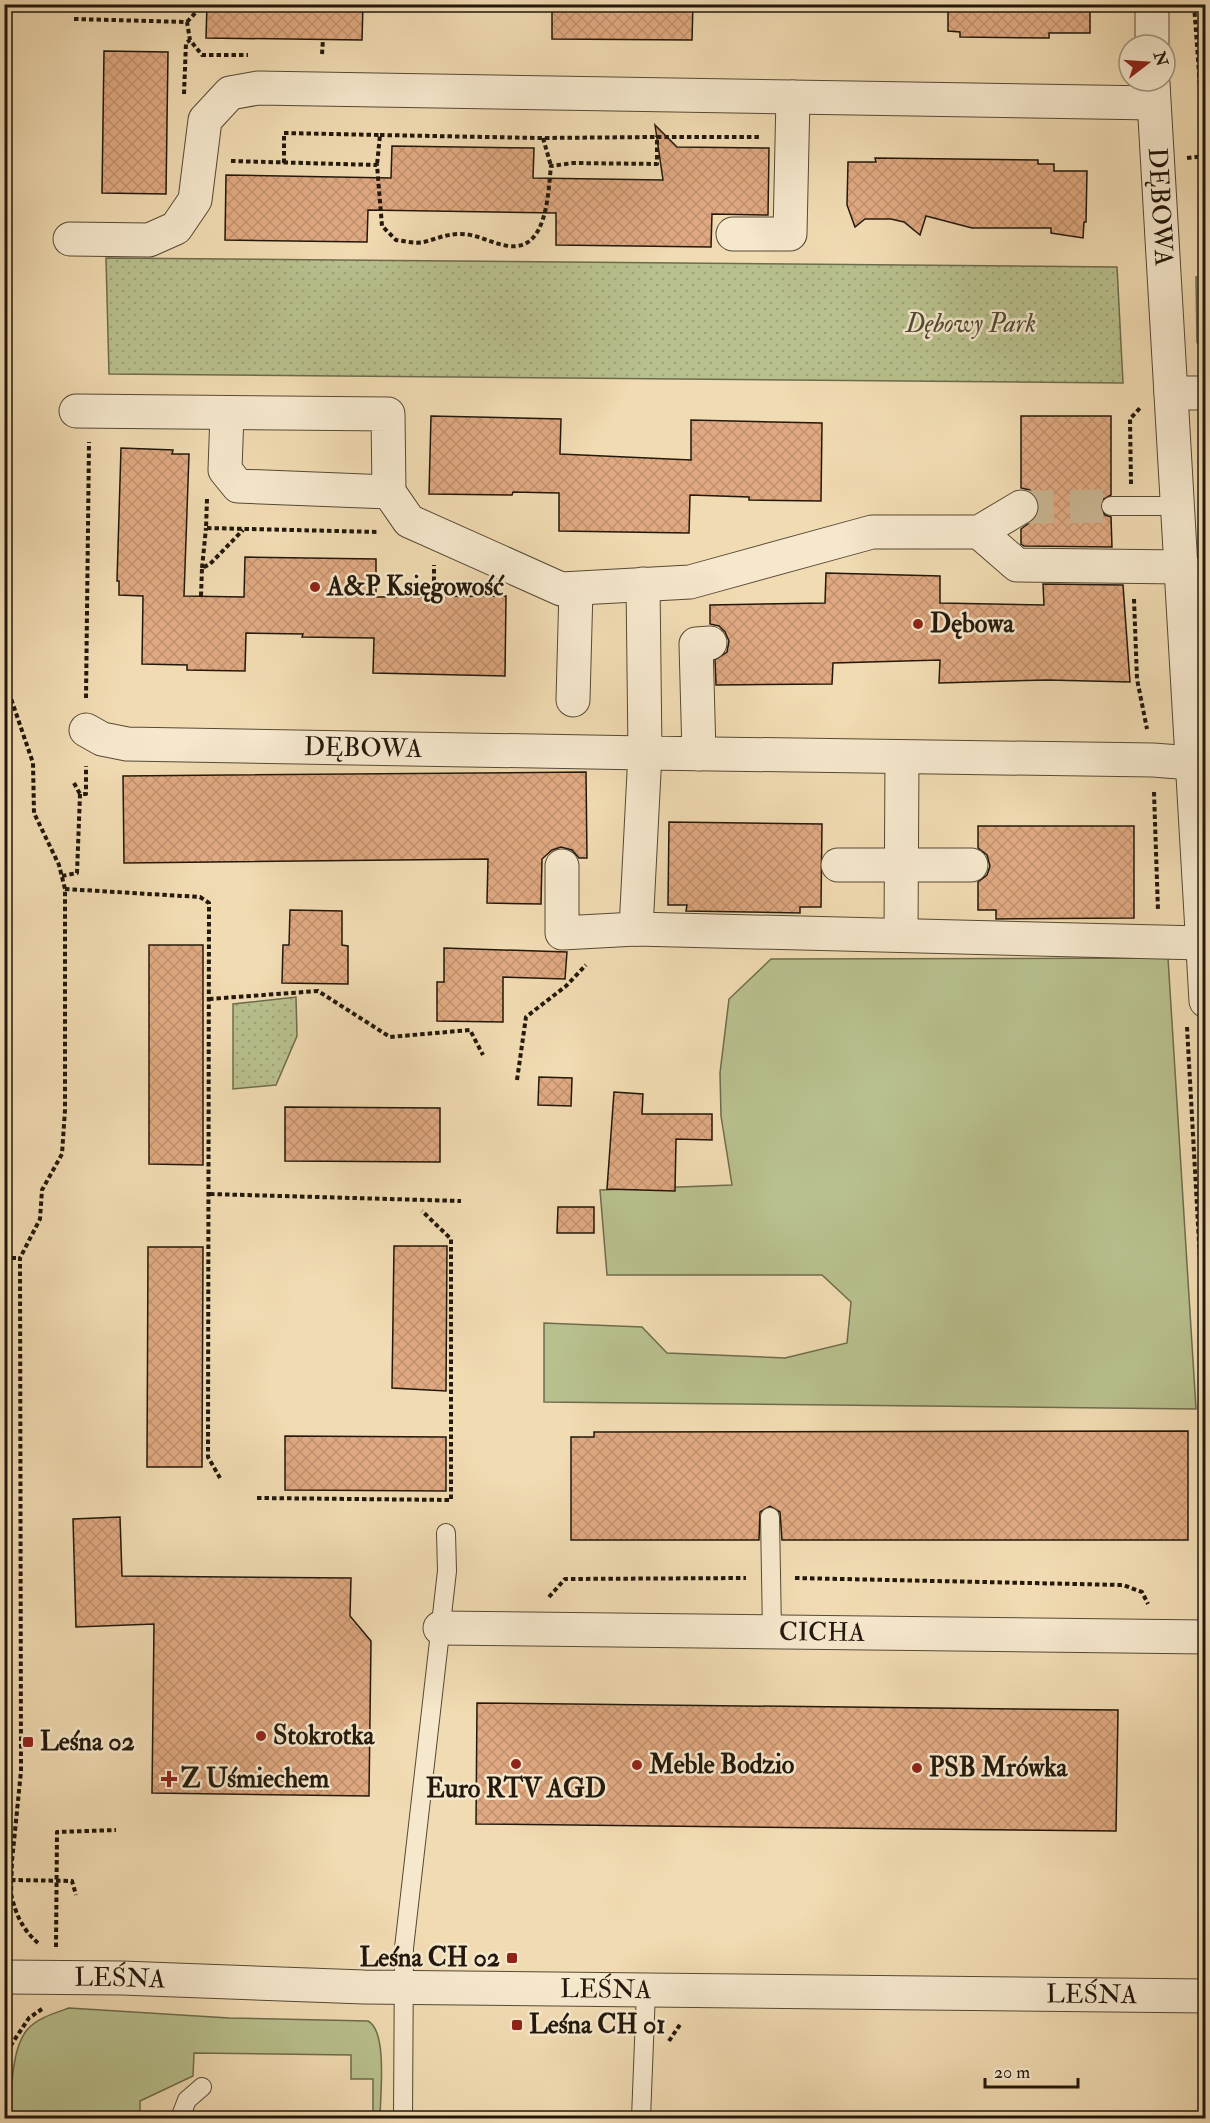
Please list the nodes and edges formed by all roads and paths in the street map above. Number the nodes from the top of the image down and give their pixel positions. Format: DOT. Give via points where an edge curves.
graph roads {
  1 [pos="1152,4"];
  2 [pos="1194,4"];
  3 [pos="198,10"];
  4 [pos="74,20"];
  5 [pos="188,22"];
  6 [pos="1152,33"];
  7 [pos="322,39"];
  8 [pos="310,54"];
  9 [pos="322,54"];
  10 [pos="250,55"];
  11 [pos="325,89"];
  12 [pos="1117,92"];
  13 [pos="1153,93"];
  14 [pos="793,97"];
  15 [pos="380,135"];
  16 [pos="657,137"];
  17 [pos="543,138"];
  18 [pos="792,138"];
  19 [pos="1205,156"];
  20 [pos="1157,160"];
  21 [pos="200,161"];
  22 [pos="284,163"];
  23 [pos="377,165"];
  24 [pos="551,165"];
  25 [pos="733,234"];
  26 [pos="70,239"];
  27 [pos="1171,393"];
  28 [pos="1206,393"];
  29 [pos="82,411"];
  30 [pos="227,413"];
  31 [pos="389,492"];
  32 [pos="1111,506"];
  33 [pos="1178,506"];
  34 [pos="1021,507"];
  35 [pos="206,528"];
  36 [pos="243,529"];
  37 [pos="979,532"];
  38 [pos="202,568"];
  39 [pos="1193,568"];
  40 [pos="643,584"];
  41 [pos="576,589"];
  42 [pos="201,596"];
  43 [pos="710,643"];
  44 [pos="4,678"];
  45 [pos="573,700"];
  46 [pos="80,728"];
  47 [pos="645,753"];
  48 [pos="699,754"];
  49 [pos="902,758"];
  50 [pos="1192,764"];
  51 [pos="74,783"];
  52 [pos="80,794"];
  53 [pos="1201,835"];
  54 [pos="901,864"];
  55 [pos="838,865"];
  56 [pos="971,865"];
  57 [pos="562,866"];
  58 [pos="62,876"];
  59 [pos="65,889"];
  60 [pos="636,930"];
  61 [pos="901,936"];
  62 [pos="1202,943"];
  63 [pos="594,962"];
  64 [pos="209,999"];
  65 [pos="1206,1001"];
  66 [pos="483,1055"];
  67 [pos="517,1080"];
  68 [pos="210,1194"];
  69 [pos="461,1201"];
  70 [pos="422,1211"];
  71 [pos="4,1258"];
  72 [pos="20,1258"];
  73 [pos="220,1478"];
  74 [pos="257,1498"];
  75 [pos="771,1517"];
  76 [pos="446,1533"];
  77 [pos="771,1578"];
  78 [pos="440,1628"];
  79 [pos="527,1629"];
  80 [pos="772,1632"];
  81 [pos="1164,1637"];
  82 [pos="1206,1637"];
  83 [pos="116,1830"];
  84 [pos="11,1880"];
  85 [pos="57,1880"];
  86 [pos="4,1894"];
  87 [pos="76,1895"];
  88 [pos="56,1951"];
  89 [pos="4,1977"];
  90 [pos="402,1988"];
  91 [pos="646,1991"];
  92 [pos="1206,1996"];
  93 [pos="53,2007"];
  94 [pos="7,2048"];
  95 [pos="202,2087"];
  96 [pos="9,2118"];
  97 [pos="180,2118"];
  98 [pos="403,2118"];
  99 [pos="641,2118"];
  1 -- 6 [label="street"];
  2 -- 19 [label="path"];
  3 -- 5 [label="path"];
  4 -- 5 [label="path"];
  5 -- 10 [label="path" via="190,40 202,55"];
  7 -- 9 [label="path"];
  8 -- 9 [label="path"];
  9 -- 11 [label="path" via="328,54"];
  11 -- 14 [label="street"];
  11 -- 21 [label="street" via="258,88 230,93 205,120"];
  12 -- 14 [label="street"];
  13 -- 20 [label="street, DĘBOWA"];
  14 -- 18 [label="street"];
  15 -- 17 [label="path"];
  15 -- 22 [label="path" via="284,133"];
  15 -- 23 [label="path"];
  16 -- 17 [label="path"];
  16 -- 18 [label="path"];
  16 -- 24 [label="path" via="657,164"];
  17 -- 24 [label="path"];
  18 -- 25 [label="street" via="790,234"];
  19 -- 20 [label="path"];
  20 -- 27 [label="street, DĘBOWA"];
  21 -- 22 [label="path"];
  21 -- 26 [label="street" via="195,200 176,228 149,240"];
  22 -- 23 [label="path"];
  23 -- 24 [label="path" via="382,226 396,240 422,242 460,234 510,247 526,243 542,227"];
  27 -- 28 [label="street"];
  27 -- 33 [label="street, DĘBOWA"];
  29 -- 30 [label="street"];
  29 -- 46 [label="path"];
  30 -- 31 [label="street" via="225,470 238,486"];
  30 -- 31 [label="street" via="388,414"];
  31 -- 41 [label="street" via="409,521 561,589"];
  32 -- 33 [label="lane"];
  33 -- 39 [label="street, DĘBOWA"];
  34 -- 37 [label="street"];
  35 -- 38 [label="path"];
  36 -- 38 [label="path"];
  37 -- 39 [label="street" via="1017,565"];
  37 -- 40 [label="street" via="872,532 690,582"];
  38 -- 42 [label="path"];
  39 -- 50 [label="street, DĘBOWA"];
  40 -- 41 [label="street"];
  40 -- 47 [label="street"];
  41 -- 45 [label="street"];
  43 -- 48 [label="street" via="696,644"];
  44 -- 58 [label="path" via="33,763 33,813"];
  46 -- 47 [label="street, DĘBOWA" via="102,739 127,744"];
  46 -- 52 [label="path" via="86,794"];
  47 -- 48 [label="street, DĘBOWA"];
  47 -- 60 [label="street"];
  48 -- 49 [label="street, DĘBOWA"];
  49 -- 50 [label="street, DĘBOWA" via="1153,760"];
  49 -- 54 [label="street"];
  50 -- 53 [label="street, DĘBOWA"];
  51 -- 52 [label="path"];
  52 -- 58 [label="path" via="77,873"];
  53 -- 62 [label="street, DĘBOWA"];
  54 -- 55 [label="street"];
  54 -- 56 [label="street"];
  54 -- 61 [label="street"];
  57 -- 60 [label="street" via="562,933"];
  58 -- 59 [label="path"];
  59 -- 64 [label="path" via="200,897 209,903"];
  59 -- 72 [label="path" via="62,1154 42,1190 40,1219"];
  60 -- 61 [label="street"];
  61 -- 62 [label="street"];
  62 -- 65 [label="street, DĘBOWA"];
  63 -- 67 [label="path" via="526,1017"];
  64 -- 66 [label="path" via="318,991 390,1036 470,1030"];
  64 -- 68 [label="path"];
  68 -- 69 [label="path"];
  68 -- 73 [label="path" via="208,1457"];
  70 -- 74 [label="path" via="451,1239 451,1500"];
  71 -- 72 [label="path"];
  72 -- 84 [label="path" via="21,1771"];
  75 -- 77 [label="lane"];
  76 -- 78 [label="lane" via="447,1571"];
  77 -- 79 [label="path" via="565,1578"];
  77 -- 80 [label="lane"];
  77 -- 81 [label="path" via="1123,1585 1143,1592"];
  78 -- 79 [label="street, CICHA"];
  78 -- 90 [label="lane"];
  79 -- 80 [label="street, CICHA"];
  80 -- 81 [label="street, CICHA"];
  81 -- 82 [label="street, CICHA"];
  83 -- 85 [label="path" via="57,1832"];
  84 -- 85 [label="path"];
  84 -- 86 [label="path" via="11,1894"];
  85 -- 87 [label="path" via="72,1881"];
  85 -- 88 [label="path"];
  89 -- 90 [label="street, LEŚNA"];
  90 -- 91 [label="street, LEŚNA"];
  90 -- 98 [label="lane"];
  91 -- 92 [label="street, LEŚNA"];
  91 -- 99 [label="lane"];
  93 -- 94 [label="path" via="43,2008 29,2018"];
  94 -- 96 [label="path"];
  95 -- 97 [label="lane" via="187,2100"];
}
